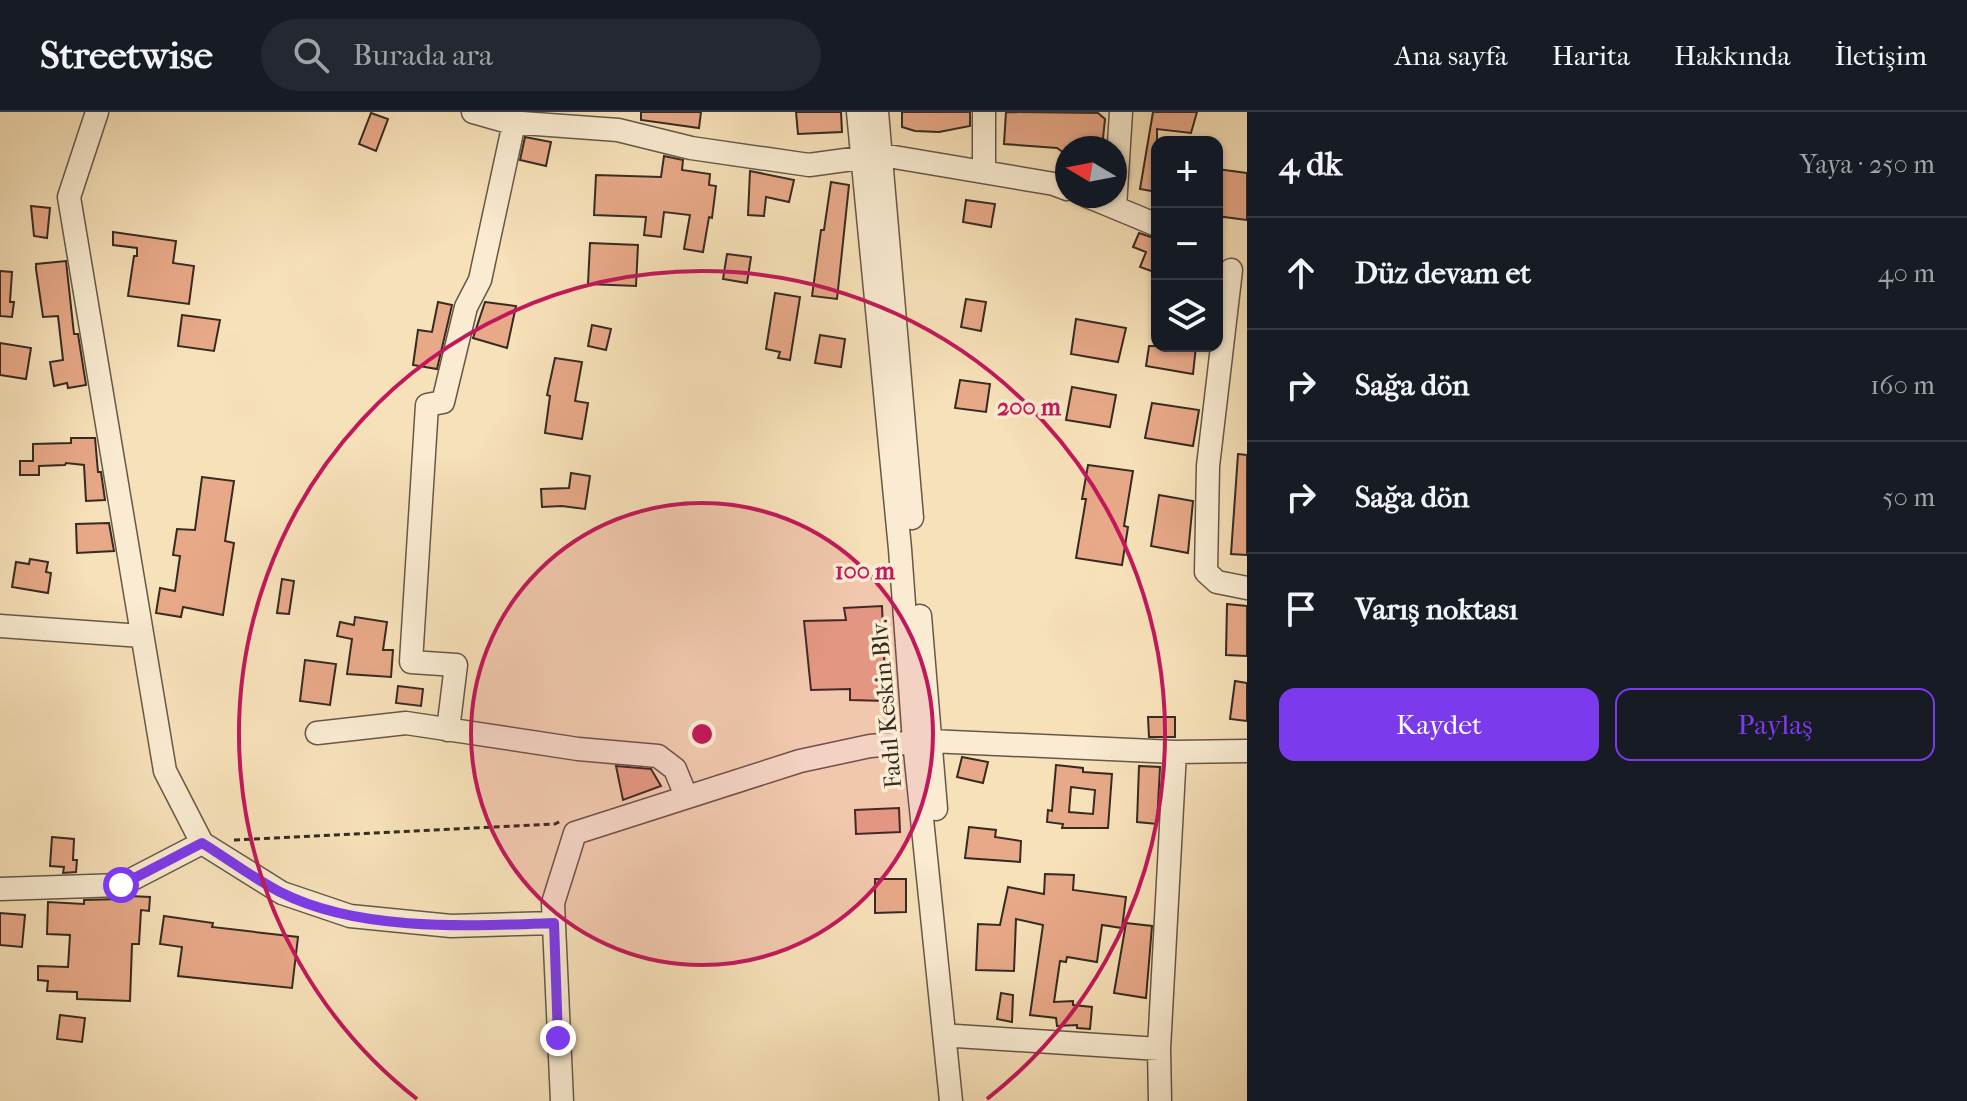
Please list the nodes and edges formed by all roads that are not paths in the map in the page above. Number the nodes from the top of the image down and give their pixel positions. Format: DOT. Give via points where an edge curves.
graph roads {
  1 [pos="97,112"];
  2 [pos="473,112"];
  3 [pos="858,112"];
  4 [pos="877,112"];
  5 [pos="984,112"];
  6 [pos="1121,112"];
  7 [pos="619,121"];
  8 [pos="514,123"];
  9 [pos="1119,136"];
  10 [pos="872,156"];
  11 [pos="984,172"];
  12 [pos="1055,184"];
  13 [pos="1117,208"];
  14 [pos="1151,222"];
  15 [pos="1232,270"];
  16 [pos="1247,588"];
  17 [pos="0,626"];
  18 [pos="142,636"];
  19 [pos="448,730"];
  20 [pos="317,733"];
  21 [pos="922,741"];
  22 [pos="1247,751"];
  23 [pos="1175,752"];
  24 [pos="686,796"];
  25 [pos="202,843"];
  26 [pos="0,889"];
  27 [pos="554,923"];
  28 [pos="956,1036"];
  29 [pos="1159,1049"];
  30 [pos="562,1101"];
  31 [pos="951,1101"];
  32 [pos="964,1101"];
  33 [pos="1160,1101"];
  1 -- 18 [label="street" via="69,197"];
  2 -- 8 [label="street"];
  3 -- 10 [label="street, Fadıl Keskin Blv."];
  4 -- 10 [label="street, Fadıl Keskin Blv."];
  5 -- 11 [label="street"];
  6 -- 9 [label="street"];
  7 -- 8 [label="street"];
  7 -- 10 [label="street" via="691,148 809,165"];
  8 -- 19 [label="street" via="480,280 466,307 443,402 427,405 411,662 456,665"];
  10 -- 11 [label="street"];
  10 -- 21 [label="street, Fadıl Keskin Blv."];
  11 -- 12 [label="street"];
  13 -- 14 [label="street"];
  15 -- 16 [label="street" via="1208,466 1206,572 1217,582"];
  17 -- 18 [label="street"];
  18 -- 25 [label="street" via="165,771"];
  19 -- 20 [label="street" via="406,723"];
  19 -- 24 [label="street" via="658,756 675,769"];
  21 -- 23 [label="street"];
  21 -- 24 [label="street" via="800,761"];
  21 -- 28 [label="street, Fadıl Keskin Blv."];
  21 -- 31 [label="street, Fadıl Keskin Blv."];
  22 -- 23 [label="street"];
  23 -- 29 [label="street"];
  24 -- 27 [label="street" via="575,833 553,903"];
  25 -- 26 [label="street" via="121,885"];
  25 -- 27 [label="street" via="282,893 350,916 451,926"];
  27 -- 30 [label="street"];
  28 -- 29 [label="street"];
  28 -- 32 [label="street, Fadıl Keskin Blv."];
  29 -- 33 [label="street"];
}
